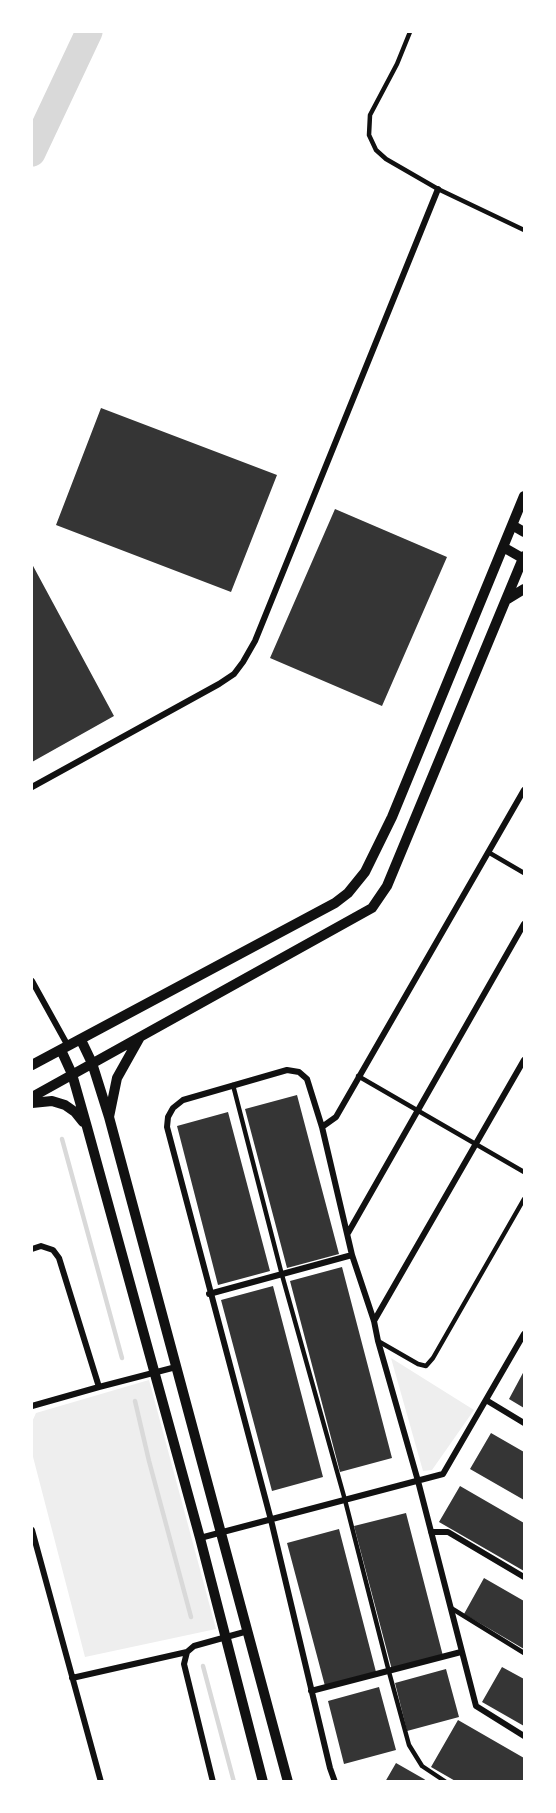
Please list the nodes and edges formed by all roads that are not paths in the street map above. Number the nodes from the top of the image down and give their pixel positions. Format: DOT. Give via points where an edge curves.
graph roads {
  1 [pos="410,32"];
  2 [pos="438,189"];
  3 [pos="525,230"];
  4 [pos="525,496"];
  5 [pos="512,525"];
  6 [pos="525,532"];
  7 [pos="503,547"];
  8 [pos="524,558"];
  9 [pos="525,589"];
  10 [pos="506,600"];
  11 [pos="32,787"];
  12 [pos="525,790"];
  13 [pos="488,852"];
  14 [pos="525,873"];
  15 [pos="525,924"];
  16 [pos="32,981"];
  17 [pos="142,1035"];
  18 [pos="81,1040"];
  19 [pos="64,1048"];
  20 [pos="525,1060"];
  21 [pos="92,1063"];
  22 [pos="32,1065"];
  23 [pos="72,1074"];
  24 [pos="358,1076"];
  25 [pos="233,1085"];
  26 [pos="32,1097"];
  27 [pos="32,1103"];
  28 [pos="418,1111"];
  29 [pos="109,1117"];
  30 [pos="87,1127"];
  31 [pos="322,1127"];
  32 [pos="476,1144"];
  33 [pos="525,1172"];
  34 [pos="525,1199"];
  35 [pos="348,1233"];
  36 [pos="32,1249"];
  37 [pos="352,1255"];
  38 [pos="282,1275"];
  39 [pos="209,1294"];
  40 [pos="374,1321"];
  41 [pos="525,1334"];
  42 [pos="378,1341"];
  43 [pos="177,1366"];
  44 [pos="154,1372"];
  45 [pos="99,1387"];
  46 [pos="486,1400"];
  47 [pos="32,1406"];
  48 [pos="525,1423"];
  49 [pos="418,1481"];
  50 [pos="345,1500"];
  51 [pos="270,1520"];
  52 [pos="32,1530"];
  53 [pos="431,1532"];
  54 [pos="222,1533"];
  55 [pos="200,1538"];
  56 [pos="34,1546"];
  57 [pos="525,1577"];
  58 [pos="451,1608"];
  59 [pos="249,1631"];
  60 [pos="226,1637"];
  61 [pos="187,1652"];
  62 [pos="461,1652"];
  63 [pos="525,1653"];
  64 [pos="389,1672"];
  65 [pos="72,1678"];
  66 [pos="311,1691"];
  67 [pos="525,1736"];
  68 [pos="101,1782"];
  69 [pos="213,1782"];
  70 [pos="263,1782"];
  71 [pos="288,1782"];
  72 [pos="335,1782"];
  73 [pos="446,1782"];
  1 -- 2 [label="lane" via="370,115 369,135 375,150 386,159"];
  2 -- 3 [label="lane"];
  2 -- 11 [label="street" via="243,662 219,684"];
  4 -- 5 [label="street"];
  5 -- 6 [label="street"];
  5 -- 7 [label="street"];
  7 -- 8 [label="street"];
  7 -- 18 [label="street" via="392,817 365,872 348,893"];
  8 -- 10 [label="street"];
  9 -- 10 [label="street"];
  10 -- 17 [label="street" via="387,886 372,908"];
  12 -- 13 [label="street"];
  13 -- 14 [label="lane"];
  13 -- 24 [label="street"];
  15 -- 28 [label="street"];
  16 -- 19 [label="street"];
  17 -- 21 [label="street"];
  17 -- 29 [label="street" via="117,1078"];
  18 -- 19 [label="street"];
  18 -- 21 [label="street"];
  19 -- 22 [label="street"];
  19 -- 23 [label="street"];
  20 -- 32 [label="street"];
  21 -- 23 [label="street"];
  21 -- 29 [label="street"];
  23 -- 26 [label="street"];
  23 -- 30 [label="street"];
  24 -- 28 [label="lane"];
  24 -- 31 [label="street" via="336,1117"];
  25 -- 31 [label="street" via="287,1070 299,1072 307,1079"];
  25 -- 38 [label="lane"];
  25 -- 39 [label="street" via="183,1100 168,1118 167,1127"];
  27 -- 30 [label="street" via="52,1101 65,1105"];
  28 -- 32 [label="lane"];
  28 -- 35 [label="street"];
  29 -- 43 [label="street"];
  30 -- 44 [label="street"];
  31 -- 35 [label="street"];
  32 -- 33 [label="lane"];
  32 -- 40 [label="street"];
  34 -- 42 [label="lane" via="426,1366"];
  35 -- 37 [label="street"];
  36 -- 45 [label="street" via="41,1246 53,1250 59,1258"];
  37 -- 38 [label="street"];
  37 -- 40 [label="street"];
  38 -- 39 [label="street"];
  38 -- 50 [label="lane"];
  39 -- 51 [label="street"];
  40 -- 42 [label="street"];
  41 -- 46 [label="street"];
  42 -- 49 [label="street"];
  43 -- 44 [label="street"];
  43 -- 54 [label="street"];
  44 -- 45 [label="street"];
  44 -- 55 [label="street"];
  45 -- 47 [label="street"];
  46 -- 48 [label="street"];
  46 -- 49 [label="street" via="443,1474"];
  49 -- 50 [label="street"];
  49 -- 53 [label="street"];
  50 -- 51 [label="street"];
  50 -- 64 [label="lane"];
  51 -- 54 [label="street"];
  51 -- 66 [label="street"];
  52 -- 56 [label="street"];
  53 -- 57 [label="street" via="448,1532"];
  53 -- 58 [label="street"];
  54 -- 55 [label="street"];
  54 -- 59 [label="street"];
  55 -- 60 [label="street"];
  56 -- 65 [label="street"];
  58 -- 62 [label="street"];
  58 -- 63 [label="lane"];
  59 -- 60 [label="street"];
  59 -- 71 [label="street"];
  60 -- 61 [label="street" via="194,1646"];
  60 -- 70 [label="street"];
  61 -- 65 [label="street"];
  61 -- 69 [label="street" via="184,1664"];
  62 -- 64 [label="street"];
  62 -- 67 [label="street" via="476,1706"];
  64 -- 66 [label="street"];
  64 -- 73 [label="lane" via="415,1757"];
  65 -- 68 [label="street"];
  66 -- 72 [label="street"];
}
